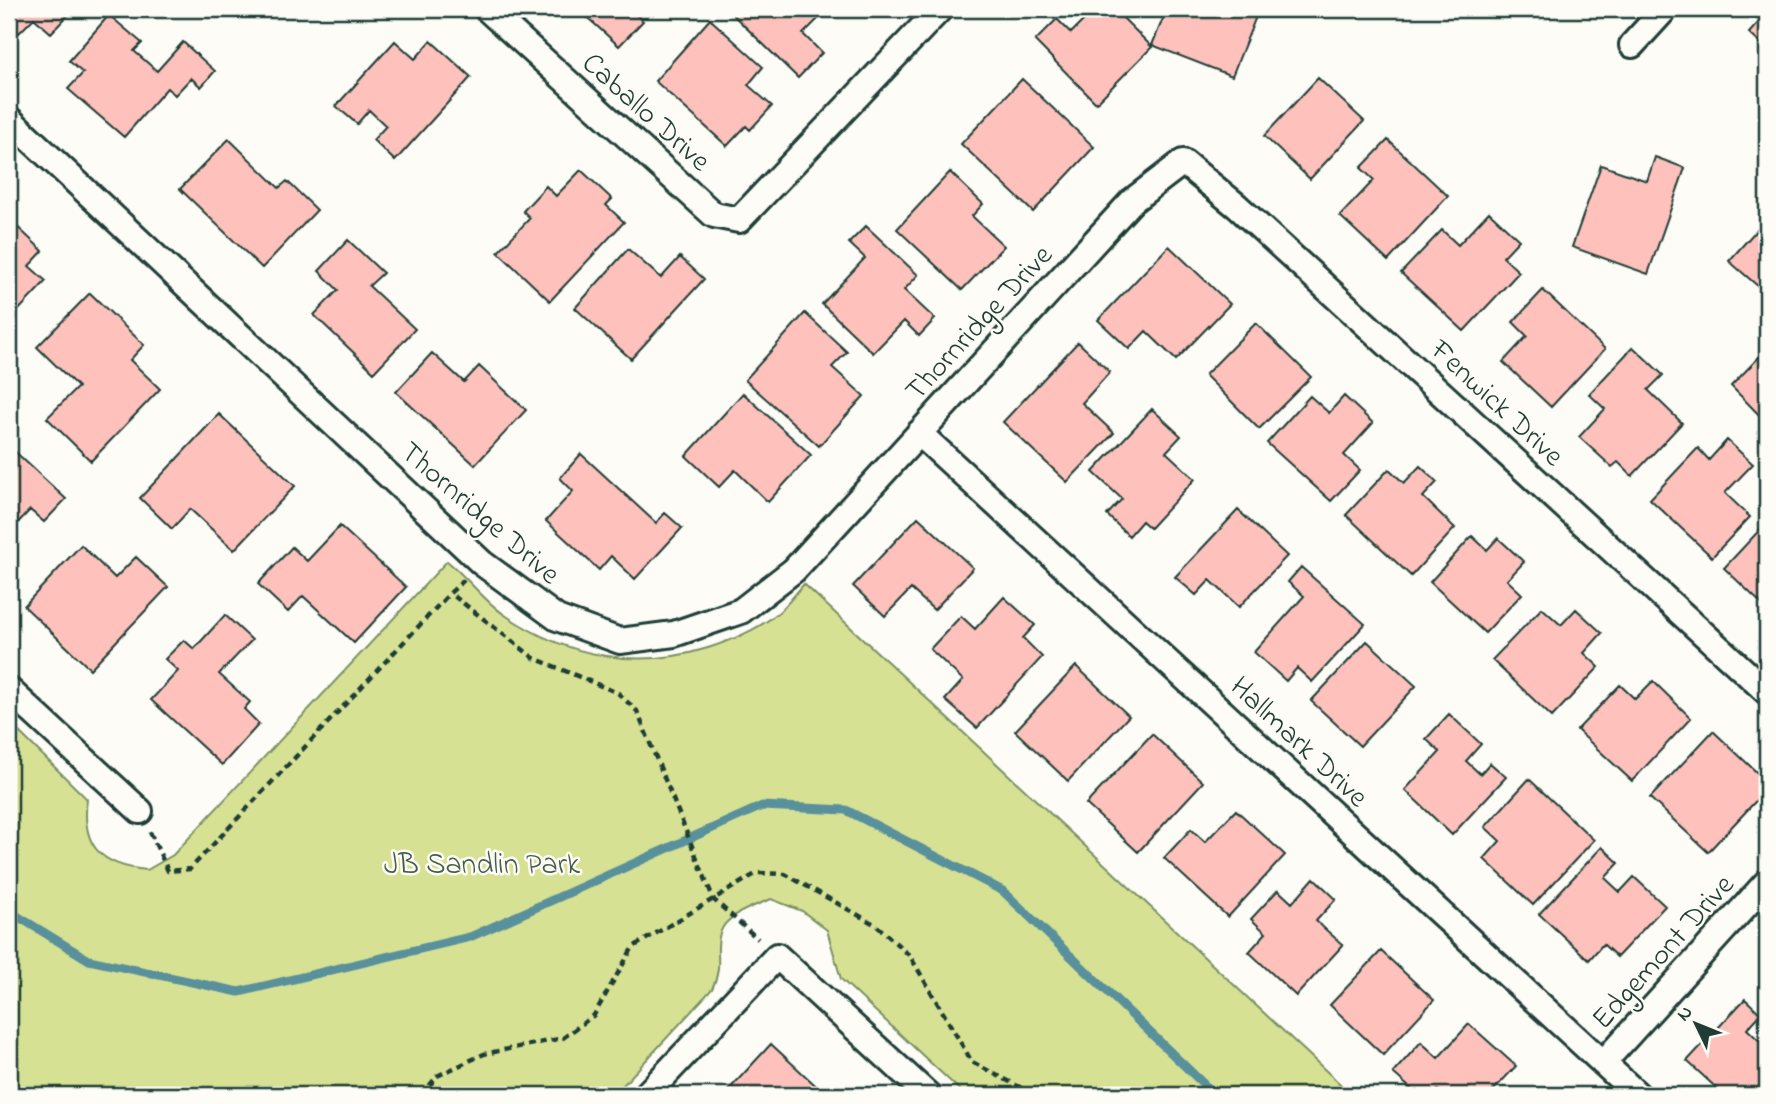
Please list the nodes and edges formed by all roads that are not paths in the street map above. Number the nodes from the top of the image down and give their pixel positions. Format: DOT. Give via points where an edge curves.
graph roads {
  1 [pos="487,9"];
  2 [pos="940,9"];
  3 [pos="1665,9"];
  4 [pos="1632,45"];
  5 [pos="9,119"];
  6 [pos="1183,162"];
  7 [pos="919,433"];
  8 [pos="9,690"];
  9 [pos="1767,692"];
  10 [pos="140,811"];
  11 [pos="1767,882"];
  12 [pos="1603,1063"];
  13 [pos="646,1095"];
  14 [pos="928,1095"];
  15 [pos="1638,1095"];
  1 -- 2 [label="street, Caballo Drive" via="714,215 739,220"];
  3 -- 4 [label="street"];
  5 -- 7 [label="street, Thornridge Drive" via="482,563 557,618 621,641 674,634 741,611 794,570"];
  6 -- 7 [label="street, Thornridge Drive" via="1132,201"];
  6 -- 9 [label="street, Fenwick Drive" via="1237,206"];
  7 -- 12 [label="street, Hallmark Drive"];
  8 -- 10 [label="street"];
  11 -- 12 [label="street, Edgemont Drive"];
  12 -- 15 [label="street, Hallmark Drive"];
  13 -- 14 [label="street" via="777,956"];
}
